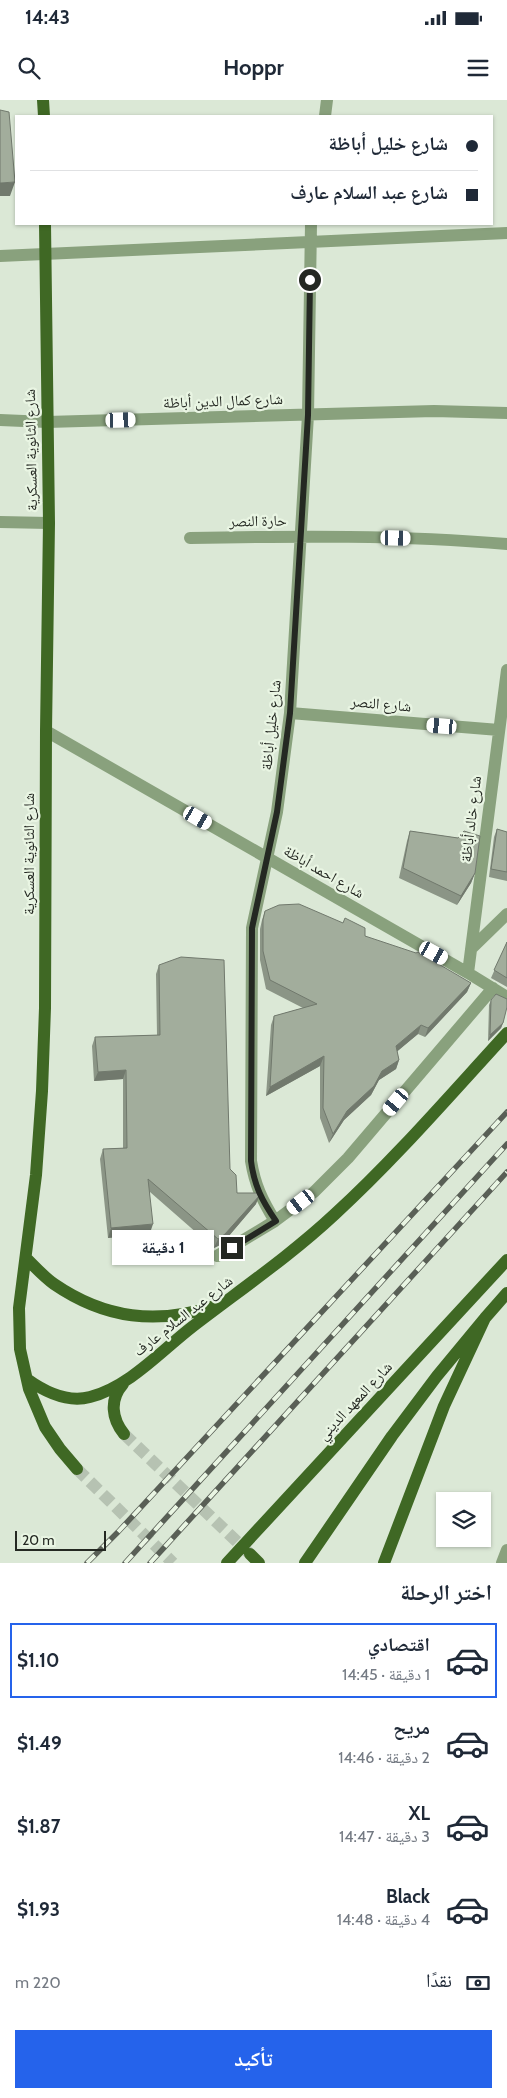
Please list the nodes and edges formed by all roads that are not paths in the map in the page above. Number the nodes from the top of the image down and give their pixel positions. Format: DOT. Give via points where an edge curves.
graph roads {
  1 [pos="44,100"];
  2 [pos="327,100"];
  3 [pos="44,115"];
  4 [pos="325,115"];
  5 [pos="45,225"];
  6 [pos="311,225"];
  7 [pos="507,233"];
  8 [pos="310,242"];
  9 [pos="45,254"];
  10 [pos="0,256"];
  11 [pos="507,413"];
  12 [pos="308,415"];
  13 [pos="0,420"];
  14 [pos="47,422"];
  15 [pos="0,522"];
  16 [pos="49,523"];
  17 [pos="300,536"];
  18 [pos="190,538"];
  19 [pos="507,544"];
  20 [pos="507,670"];
  21 [pos="290,713"];
  22 [pos="499,730"];
  23 [pos="46,731"];
  24 [pos="266,858"];
  25 [pos="507,914"];
  26 [pos="471,949"];
  27 [pos="468,972"];
  28 [pos="492,988"];
  29 [pos="507,997"];
  30 [pos="507,1032"];
  31 [pos="276,1221"];
  32 [pos="217,1256"];
  33 [pos="26,1258"];
  34 [pos="507,1260"];
  35 [pos="507,1293"];
  36 [pos="226,1302"];
  37 [pos="485,1318"];
  38 [pos="27,1380"];
  39 [pos="127,1380"];
  40 [pos="124,1434"];
  41 [pos="76,1468"];
  42 [pos="507,1550"];
  43 [pos="227,1563"];
  44 [pos="305,1563"];
  45 [pos="384,1563"];
  46 [pos="502,1563"];
  1 -- 3 [label="main road"];
  2 -- 4 [label="street"];
  5 -- 9 [label="main road, شارع الثانوية العسكرية"];
  6 -- 8 [label="street, شارع خليل أباظة"];
  7 -- 8 [label="street"];
  8 -- 9 [label="street"];
  8 -- 12 [label="street, شارع خليل أباظة"];
  9 -- 10 [label="street"];
  9 -- 14 [label="main road, شارع الثانوية العسكرية"];
  11 -- 12 [label="street, شارع كمال الدين أباظة" via="434,411"];
  12 -- 14 [label="street, شارع كمال الدين أباظة"];
  12 -- 17 [label="street, شارع خليل أباظة"];
  13 -- 14 [label="street, شارع كمال الدين أباظة"];
  14 -- 16 [label="main road, شارع الثانوية العسكرية"];
  15 -- 16 [label="street"];
  16 -- 23 [label="main road, شارع الثانوية العسكرية"];
  17 -- 18 [label="street, حارة النصر"];
  17 -- 19 [label="street, حارة النصر" via="451,539"];
  17 -- 21 [label="street, شارع خليل أباظة"];
  20 -- 22 [label="street, شارع خالد أباظة"];
  21 -- 22 [label="street, شارع النصر"];
  21 -- 24 [label="street, شارع خليل أباظة" via="277,812"];
  22 -- 26 [label="street, شارع خالد أباظة"];
  23 -- 24 [label="street, شارع احمد أباظة"];
  23 -- 33 [label="main road, شارع الثانوية العسكرية" via="42,1091"];
  24 -- 27 [label="street, شارع احمد أباظة"];
  24 -- 31 [label="street, شارع خليل أباظة" via="252,928 251,1161 254,1182"];
  25 -- 26 [label="street"];
  26 -- 27 [label="street, شارع خالد أباظة"];
  27 -- 28 [label="street, شارع احمد أباظة"];
  28 -- 29 [label="street, شارع احمد أباظة"];
  28 -- 31 [label="street, شارع عبد السلام عارف" via="348,1158 314,1192"];
  30 -- 36 [label="main road, شارع عبد السلام عارف" via="335,1215"];
  31 -- 32 [label="street, شارع عبد السلام عارف"];
  33 -- 36 [label="main road" via="53,1283 76,1298 118,1314 155,1318 191,1314"];
  33 -- 38 [label="main road, شارع الثانوية العسكرية" via="19,1308 20,1349"];
  34 -- 43 [label="main road, شارع المعهد الديني"];
  35 -- 37 [label="main road"];
  36 -- 39 [label="main road, شارع عبد السلام عارف"];
  37 -- 44 [label="main road" via="437,1376"];
  37 -- 45 [label="main road" via="440,1414"];
  38 -- 39 [label="main road, شارع عبد السلام عارف" via="45,1392 66,1398 88,1398 109,1392"];
  38 -- 41 [label="main road, شارع الثانوية العسكرية" via="45,1426"];
  39 -- 40 [label="main road" via="115,1396 113,1406 117,1426"];
  42 -- 46 [label="street"];
}
